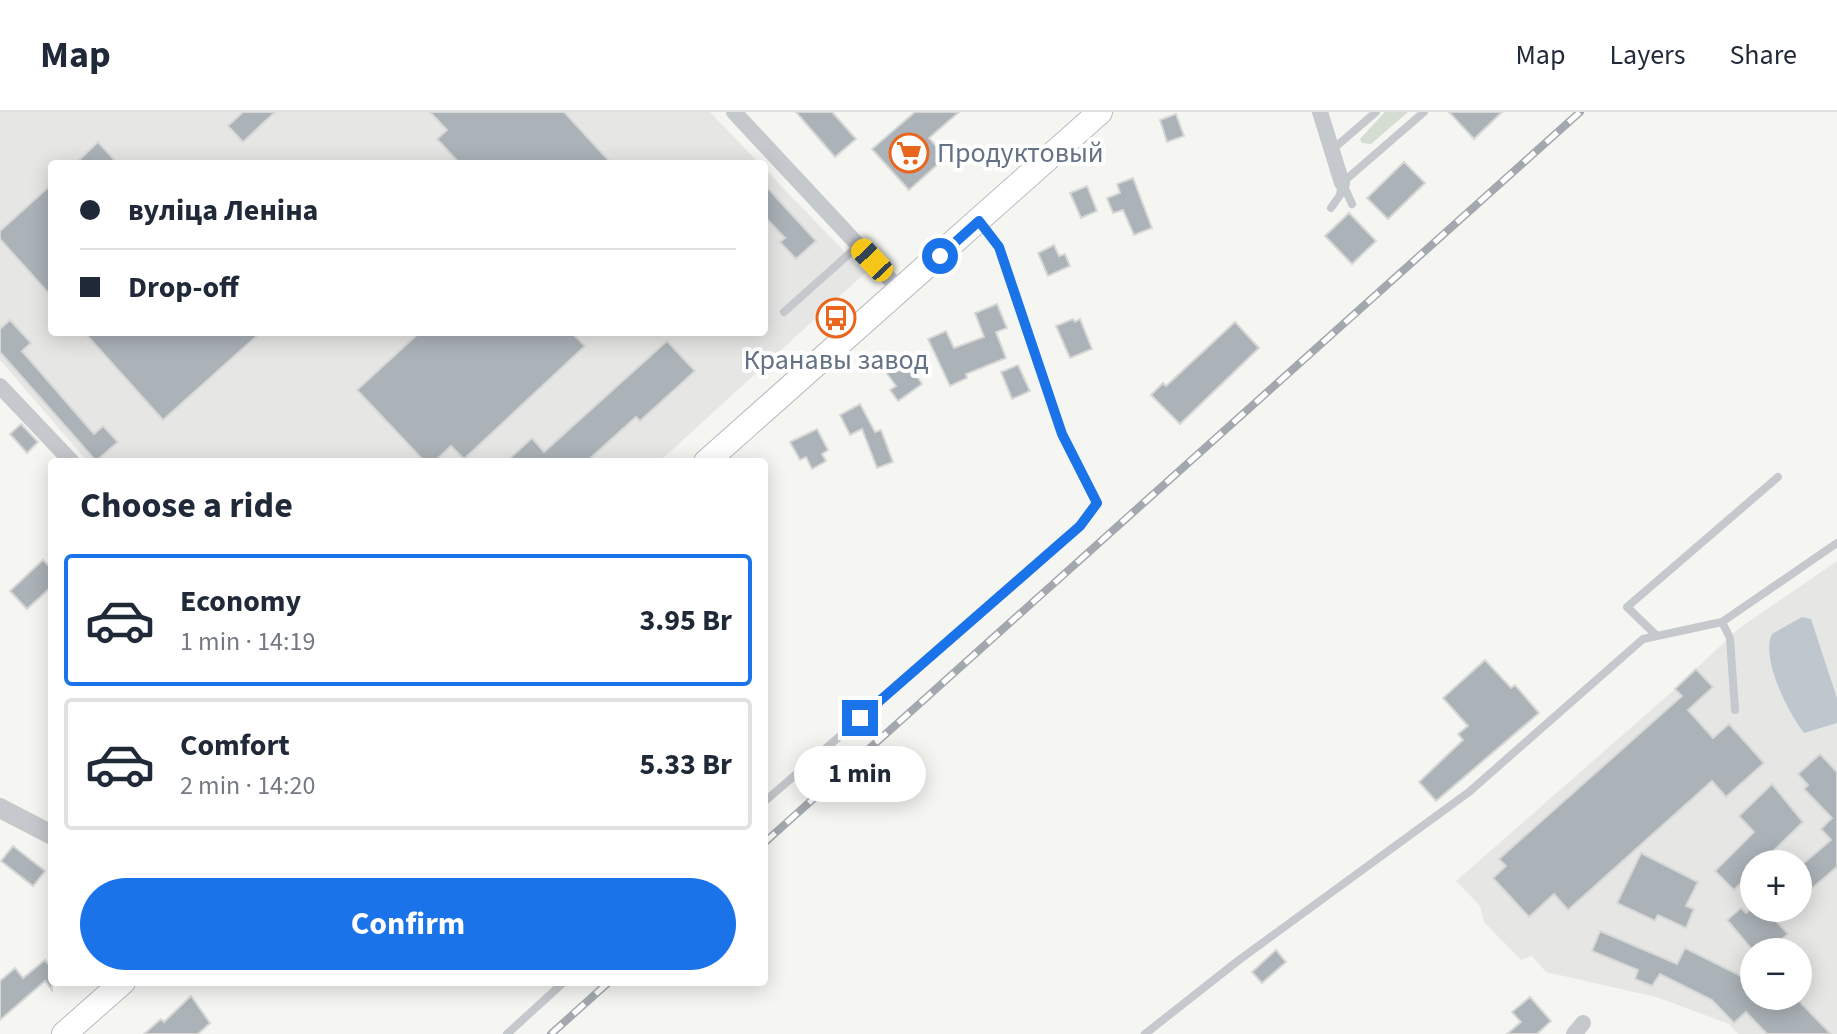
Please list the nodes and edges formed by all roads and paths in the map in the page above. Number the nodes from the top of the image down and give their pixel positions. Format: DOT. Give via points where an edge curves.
graph roads {
  1 [pos="734,112"];
  2 [pos="1100,112"];
  3 [pos="1320,112"];
  4 [pos="1376,112"];
  5 [pos="1424,112"];
  6 [pos="1332,150"];
  7 [pos="1342,183"];
  8 [pos="1352,204"];
  9 [pos="1331,208"];
  10 [pos="979,221"];
  11 [pos="858,245"];
  12 [pos="900,290"];
  13 [pos="784,312"];
  14 [pos="0,386"];
  15 [pos="68,458"];
  16 [pos="711,458"];
  17 [pos="1778,477"];
  18 [pos="1837,543"];
  19 [pos="1722,622"];
  20 [pos="1657,636"];
  21 [pos="1735,710"];
  22 [pos="768,799"];
  23 [pos="0,808"];
  24 [pos="48,833"];
  25 [pos="118,986"];
  26 [pos="560,986"];
  27 [pos="64,1034"];
  28 [pos="507,1034"];
  29 [pos="1145,1034"];
  1 -- 11 [label="street"];
  2 -- 10 [label="main road"];
  3 -- 6 [label="street"];
  4 -- 6 [label="lane"];
  5 -- 7 [label="lane"];
  6 -- 7 [label="street"];
  7 -- 8 [label="lane"];
  7 -- 9 [label="lane"];
  10 -- 12 [label="main road"];
  10 -- 22 [label="lane" via="999,247 1062,434 1097,503 1039,563"];
  11 -- 12 [label="street"];
  11 -- 13 [label="lane"];
  12 -- 16 [label="main road"];
  14 -- 15 [label="street"];
  17 -- 20 [label="lane" via="1627,607"];
  18 -- 19 [label="lane"];
  19 -- 20 [label="lane"];
  19 -- 21 [label="lane" via="1730,638"];
  20 -- 29 [label="lane" via="1643,639 1469,792"];
  23 -- 24 [label="street"];
  25 -- 27 [label="main road"];
  26 -- 28 [label="lane"];
}
